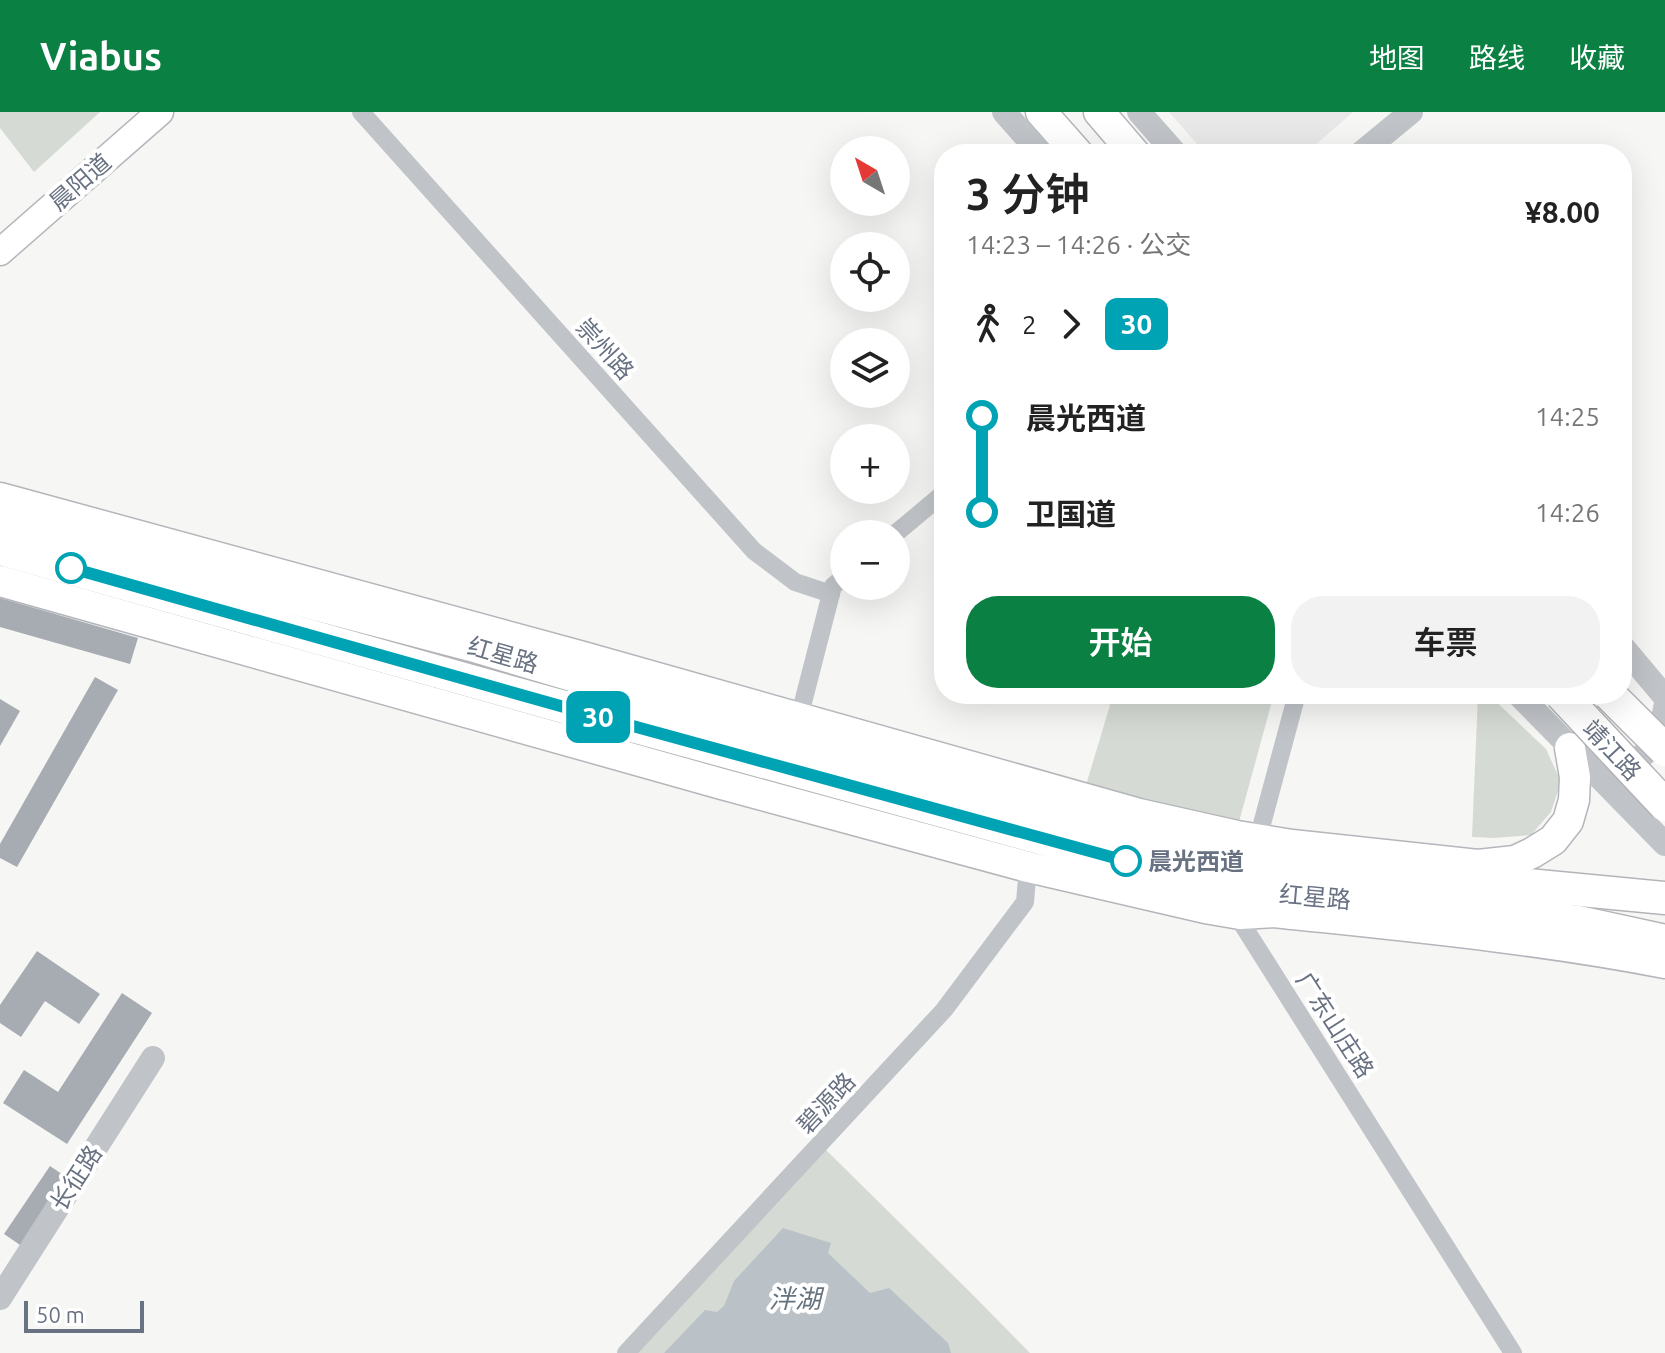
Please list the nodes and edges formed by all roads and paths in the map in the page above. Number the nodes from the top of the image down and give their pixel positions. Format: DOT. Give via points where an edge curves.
graph roads {
  1 [pos="148,112"];
  2 [pos="160,112"];
  3 [pos="361,112"];
  4 [pos="1004,112"];
  5 [pos="1041,112"];
  6 [pos="1099,112"];
  7 [pos="1139,112"];
  8 [pos="1411,112"];
  9 [pos="1032,144"];
  10 [pos="1069,144"];
  11 [pos="1126,144"];
  12 [pos="1167,144"];
  13 [pos="1372,144"];
  14 [pos="0,241"];
  15 [pos="0,252"];
  16 [pos="0,498"];
  17 [pos="934,501"];
  18 [pos="0,521"];
  19 [pos="910,521"];
  20 [pos="0,549"];
  21 [pos="0,581"];
  22 [pos="830,594"];
  23 [pos="830,598"];
  24 [pos="1632,658"];
  25 [pos="1665,697"];
  26 [pos="1294,704"];
  27 [pos="1528,704"];
  28 [pos="1570,704"];
  29 [pos="1619,704"];
  30 [pos="1665,708"];
  31 [pos="799,718"];
  32 [pos="1570,748"];
  33 [pos="1665,748"];
  34 [pos="1594,772"];
  35 [pos="1665,805"];
  36 [pos="1628,807"];
  37 [pos="1665,844"];
  38 [pos="1028,867"];
  39 [pos="1249,877"];
  40 [pos="1483,879"];
  41 [pos="1665,898"];
  42 [pos="1274,912"];
  43 [pos="1665,941"];
  44 [pos="1665,963"];
  45 [pos="153,1058"];
  46 [pos="0,1298"];
  47 [pos="626,1353"];
  48 [pos="1513,1353"];
  1 -- 14 [label="main road, 晨阳道"];
  2 -- 15 [label="main road, 晨阳道"];
  3 -- 22 [label="street, 崇州路" via="754,551 795,582"];
  4 -- 9 [label="street"];
  5 -- 10 [label="main road"];
  6 -- 11 [label="main road"];
  7 -- 12 [label="street"];
  8 -- 13 [label="street"];
  16 -- 31 [label="main road"];
  17 -- 19 [label="street"];
  18 -- 39 [label="highway, 红星路" via="471,645 943,785 1219,858"];
  20 -- 39 [label="highway, 红星路" via="1175,875"];
  21 -- 38 [label="main road"];
  23 -- 31 [label="street"];
  24 -- 25 [label="street"];
  26 -- 39 [label="street"];
  27 -- 32 [label="street"];
  28 -- 35 [label="highway, 靖江路, bridge"];
  29 -- 33 [label="highway, 靖江路, bridge"];
  30 -- 34 [label="street" via="1661,731 1637,760 1618,773"];
  31 -- 39 [label="main road" via="1139,814 1237,836"];
  32 -- 34 [label="street"];
  32 -- 40 [label="main road" via="1575,777 1568,821 1553,840"];
  33 -- 36 [label="street" via="1652,754 1627,784"];
  34 -- 36 [label="street"];
  36 -- 37 [label="street"];
  38 -- 39 [label="main road" via="1205,908"];
  38 -- 47 [label="street, 碧源路" via="1025,902 944,1010"];
  39 -- 40 [label="highway, 红星路" via="1290,869"];
  39 -- 42 [label="highway"];
  39 -- 48 [label="street, 广东山庄路" via="1244,927"];
  40 -- 41 [label="highway, 红星路"];
  40 -- 43 [label="highway, 红星路" via="1578,922"];
  42 -- 44 [label="main road" via="1492,935"];
  45 -- 46 [label="street, 长征路"];
}
